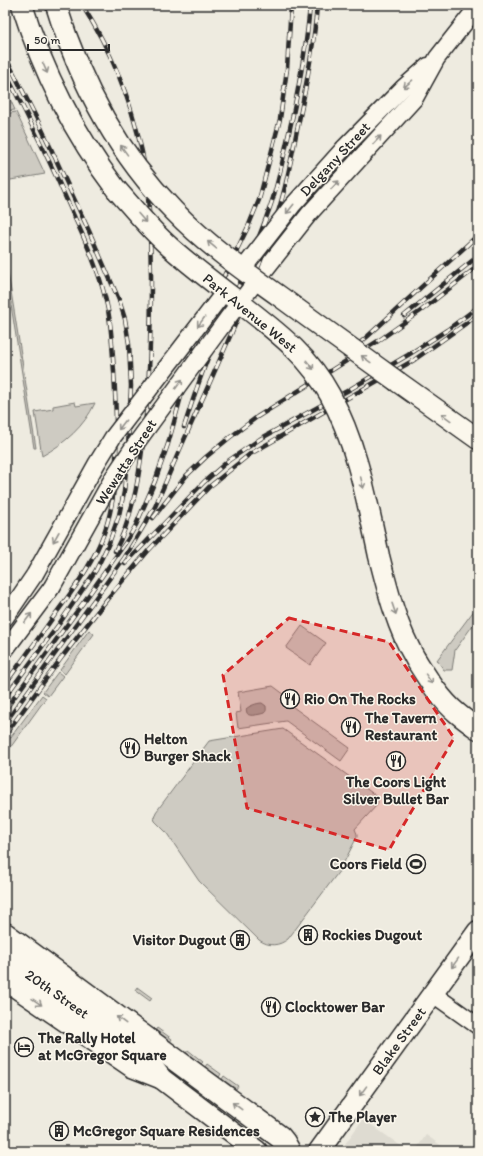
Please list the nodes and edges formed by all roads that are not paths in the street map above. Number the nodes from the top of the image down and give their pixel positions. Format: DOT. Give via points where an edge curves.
graph roads {
  1 [pos="22,5"];
  2 [pos="56,5"];
  3 [pos="478,6"];
  4 [pos="250,275"];
  5 [pos="232,297"];
  6 [pos="478,440"];
  7 [pos="5,618"];
  8 [pos="5,650"];
  9 [pos="478,729"];
  10 [pos="478,932"];
  11 [pos="5,934"];
  12 [pos="5,957"];
  13 [pos="5,980"];
  14 [pos="440,998"];
  15 [pos="478,1026"];
  16 [pos="162,1079"];
  17 [pos="284,1144"];
  18 [pos="257,1151"];
  19 [pos="319,1151"];
  1 -- 5 [label="main road, Park Avenue West, one-way, bridge" via="36,47 61,101 105,173 146,223 171,248"];
  4 -- 2 [label="main road, Park Avenue West, one-way, bridge" via="174,212 121,147 86,85"];
  3 -- 4 [label="street, Delgany Street, bridge" via="437,58 403,88 344,148 292,206"];
  4 -- 5 [label="street, Wewatta Street, bridge"];
  6 -- 4 [label="main road, Park Avenue West, one-way, bridge"];
  5 -- 7 [label="street, Wewatta Street, one-way, bridge" via="113,437 35,574"];
  8 -- 5 [label="street, Wewatta Street, one-way, bridge" via="52,587 114,476"];
  5 -- 9 [label="main road, Park Avenue West, one-way, bridge" via="297,350 313,368 330,395 346,429 358,467 385,578 406,643 442,697"];
  10 -- 14 [label="main road, Blake Street, one-way"];
  17 -- 11 [label="highway, one-way"];
  12 -- 16 [label="main road, 20th Street" via="142,1054"];
  13 -- 16 [label="main road, 20th Street, one-way" via="132,1067"];
  14 -- 15 [label="street"];
  14 -- 19 [label="main road, Blake Street, one-way"];
  16 -- 18 [label="main road, 20th Street"];
}
